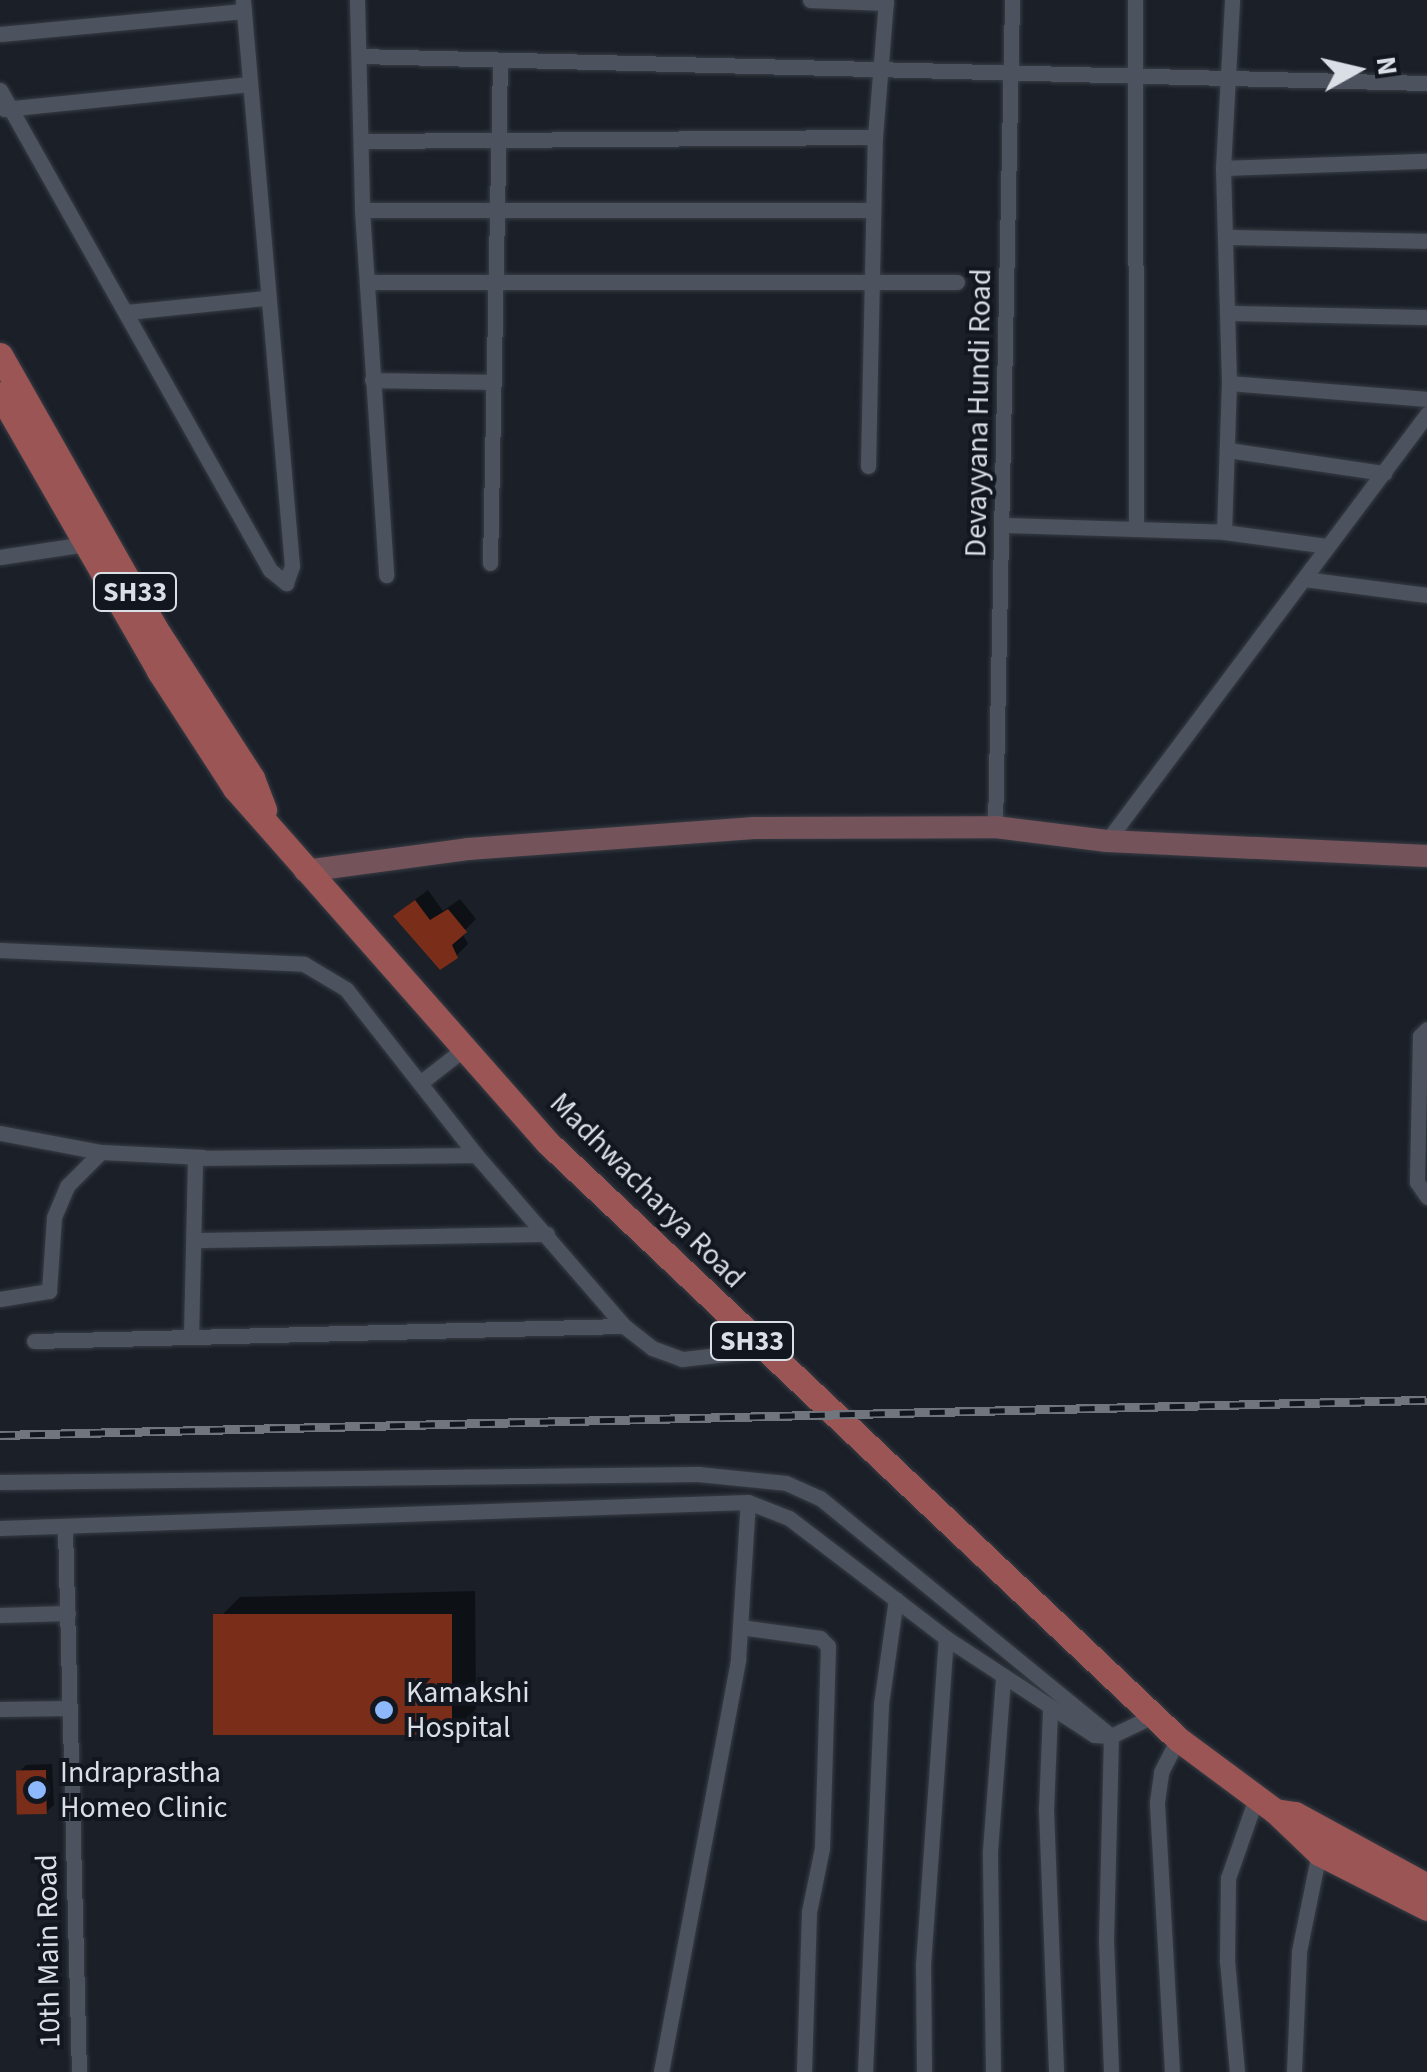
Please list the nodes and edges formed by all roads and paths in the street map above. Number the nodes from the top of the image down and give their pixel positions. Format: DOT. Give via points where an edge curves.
graph roads {
  1 [pos="357,0"];
  2 [pos="810,0"];
  3 [pos="1012,0"];
  4 [pos="1136,0"];
  5 [pos="1232,0"];
  6 [pos="886,2"];
  7 [pos="244,6"];
  8 [pos="0,34"];
  9 [pos="359,56"];
  10 [pos="500,62"];
  11 [pos="884,66"];
  12 [pos="1012,70"];
  13 [pos="1140,79"];
  14 [pos="1226,80"];
  15 [pos="1427,83"];
  16 [pos="250,84"];
  17 [pos="0,90"];
  18 [pos="5,109"];
  19 [pos="496,138"];
  20 [pos="874,138"];
  21 [pos="362,140"];
  22 [pos="1427,161"];
  23 [pos="1222,168"];
  24 [pos="495,208"];
  25 [pos="362,210"];
  26 [pos="872,210"];
  27 [pos="1225,238"];
  28 [pos="1427,241"];
  29 [pos="492,281"];
  30 [pos="367,282"];
  31 [pos="870,282"];
  32 [pos="957,282"];
  33 [pos="266,298"];
  34 [pos="126,312"];
  35 [pos="1229,313"];
  36 [pos="1427,317"];
  37 [pos="0,355"];
  38 [pos="372,380"];
  39 [pos="493,382"];
  40 [pos="1229,382"];
  41 [pos="0,394"];
  42 [pos="1427,399"];
  43 [pos="1427,414"];
  44 [pos="1228,450"];
  45 [pos="868,466"];
  46 [pos="1384,473"];
  47 [pos="1006,525"];
  48 [pos="1136,528"];
  49 [pos="1224,532"];
  50 [pos="86,544"];
  51 [pos="1328,546"];
  52 [pos="0,556"];
  53 [pos="490,562"];
  54 [pos="386,576"];
  55 [pos="1304,579"];
  56 [pos="1427,594"];
  57 [pos="995,827"];
  58 [pos="271,829"];
  59 [pos="1107,841"];
  60 [pos="1427,856"];
  61 [pos="305,871"];
  62 [pos="0,950"];
  63 [pos="1427,1029"];
  64 [pos="466,1048"];
  65 [pos="420,1083"];
  66 [pos="0,1133"];
  67 [pos="101,1152"];
  68 [pos="476,1155"];
  69 [pos="207,1158"];
  70 [pos="1427,1197"];
  71 [pos="547,1234"];
  72 [pos="196,1240"];
  73 [pos="0,1299"];
  74 [pos="624,1326"];
  75 [pos="190,1337"];
  76 [pos="34,1341"];
  77 [pos="762,1350"];
  78 [pos="0,1482"];
  79 [pos="748,1502"];
  80 [pos="0,1528"];
  81 [pos="65,1528"];
  82 [pos="896,1599"];
  83 [pos="68,1613"];
  84 [pos="0,1614"];
  85 [pos="740,1627"];
  86 [pos="946,1638"];
  87 [pos="1003,1679"];
  88 [pos="70,1708"];
  89 [pos="0,1709"];
  90 [pos="1050,1711"];
  91 [pos="1153,1716"];
  92 [pos="1111,1736"];
  93 [pos="1178,1739"];
  94 [pos="1266,1804"];
  95 [pos="1318,1853"];
  96 [pos="1427,1886"];
  97 [pos="1427,1908"];
  98 [pos="79,2072"];
  99 [pos="661,2072"];
  100 [pos="804,2072"];
  101 [pos="865,2072"];
  102 [pos="924,2072"];
  103 [pos="993,2072"];
  104 [pos="1056,2072"];
  105 [pos="1112,2072"];
  106 [pos="1172,2072"];
  107 [pos="1237,2072"];
  108 [pos="1294,2072"];
  1 -- 9 [label="street"];
  2 -- 6 [label="street"];
  3 -- 12 [label="street, Devayyana Hundi Road"];
  4 -- 13 [label="street"];
  5 -- 14 [label="street"];
  6 -- 11 [label="street"];
  7 -- 8 [label="street"];
  7 -- 16 [label="street"];
  9 -- 10 [label="street"];
  9 -- 21 [label="street"];
  10 -- 11 [label="street"];
  10 -- 19 [label="street"];
  11 -- 12 [label="street"];
  11 -- 20 [label="street"];
  12 -- 13 [label="street"];
  12 -- 47 [label="street, Devayyana Hundi Road"];
  13 -- 14 [label="street"];
  13 -- 48 [label="street"];
  14 -- 15 [label="street"];
  14 -- 23 [label="street"];
  16 -- 18 [label="street"];
  16 -- 33 [label="street"];
  17 -- 18 [label="street"];
  18 -- 34 [label="street"];
  19 -- 20 [label="street"];
  19 -- 21 [label="street"];
  19 -- 24 [label="street"];
  20 -- 26 [label="street"];
  21 -- 25 [label="street"];
  22 -- 23 [label="street"];
  23 -- 27 [label="street"];
  24 -- 25 [label="street"];
  24 -- 26 [label="street"];
  24 -- 29 [label="street"];
  25 -- 30 [label="street"];
  26 -- 31 [label="street"];
  27 -- 28 [label="street"];
  27 -- 35 [label="street"];
  29 -- 30 [label="street"];
  29 -- 31 [label="street"];
  29 -- 39 [label="street"];
  30 -- 38 [label="street"];
  31 -- 32 [label="street"];
  31 -- 45 [label="street"];
  33 -- 34 [label="street"];
  33 -- 34 [label="street" via="292,566 286,583 270,570"];
  35 -- 36 [label="street"];
  35 -- 40 [label="street"];
  37 -- 58 [label="main road, Madhwacharya Road / SH33" via="156,628 252,778"];
  38 -- 39 [label="street"];
  38 -- 54 [label="street"];
  39 -- 53 [label="street"];
  40 -- 42 [label="street"];
  40 -- 44 [label="street"];
  41 -- 50 [label="main road, Madhwacharya Road"];
  43 -- 46 [label="street"];
  44 -- 46 [label="street"];
  44 -- 49 [label="street"];
  46 -- 51 [label="street"];
  47 -- 48 [label="street"];
  47 -- 57 [label="street, Devayyana Hundi Road"];
  48 -- 49 [label="street"];
  49 -- 51 [label="street"];
  50 -- 52 [label="street"];
  50 -- 58 [label="main road, Madhwacharya Road" via="158,670 235,788"];
  51 -- 55 [label="street"];
  55 -- 56 [label="street"];
  55 -- 59 [label="street"];
  57 -- 59 [label="street"];
  57 -- 61 [label="street" via="754,828 468,849"];
  58 -- 61 [label="main road, Madhwacharya Road / SH33"];
  59 -- 60 [label="street"];
  61 -- 64 [label="main road, Madhwacharya Road / SH33"];
  62 -- 65 [label="street" via="304,964 346,989"];
  63 -- 70 [label="street" via="1420,1036 1417,1182"];
  64 -- 65 [label="street"];
  64 -- 77 [label="main road, Madhwacharya Road / SH33" via="548,1142"];
  65 -- 68 [label="street"];
  66 -- 67 [label="street"];
  67 -- 69 [label="street"];
  67 -- 73 [label="street" via="67,1186 54,1217 49,1291"];
  68 -- 69 [label="street"];
  68 -- 71 [label="street"];
  69 -- 72 [label="street" via="195,1158"];
  71 -- 72 [label="street"];
  71 -- 74 [label="street"];
  72 -- 75 [label="street"];
  74 -- 75 [label="street"];
  74 -- 77 [label="street" via="652,1348 682,1359"];
  75 -- 76 [label="street"];
  77 -- 91 [label="main road, Madhwacharya Road / SH33"];
  78 -- 92 [label="street" via="698,1474 786,1483 820,1498"];
  79 -- 81 [label="street"];
  79 -- 82 [label="street" via="789,1518"];
  79 -- 85 [label="street"];
  80 -- 81 [label="street"];
  81 -- 83 [label="street, 10th Main Road"];
  82 -- 86 [label="street"];
  82 -- 101 [label="street" via="881,1704"];
  83 -- 84 [label="street"];
  83 -- 88 [label="street, 10th Main Road"];
  85 -- 99 [label="street" via="713,1819"];
  85 -- 100 [label="street" via="820,1638 828,1646 822,1848 809,1912"];
  86 -- 87 [label="street"];
  86 -- 102 [label="street" via="924,1965"];
  87 -- 90 [label="street"];
  87 -- 103 [label="street" via="990,1852"];
  88 -- 89 [label="street"];
  88 -- 98 [label="street, 10th Main Road"];
  90 -- 92 [label="street" via="1094,1736"];
  90 -- 104 [label="street" via="1046,1809"];
  91 -- 92 [label="street"];
  91 -- 93 [label="main road, Madhwacharya Road / SH33"];
  92 -- 105 [label="street" via="1106,1940"];
  93 -- 94 [label="main road, Madhwacharya Road / SH33"];
  93 -- 106 [label="street" via="1160,1772 1157,1802"];
  94 -- 95 [label="main road, Madhwacharya Road / SH33"];
  94 -- 96 [label="main road, Madhwacharya Road"];
  94 -- 107 [label="street" via="1228,1878"];
  95 -- 97 [label="main road, Madhwacharya Road / SH33"];
  95 -- 108 [label="street" via="1299,1951"];
}
